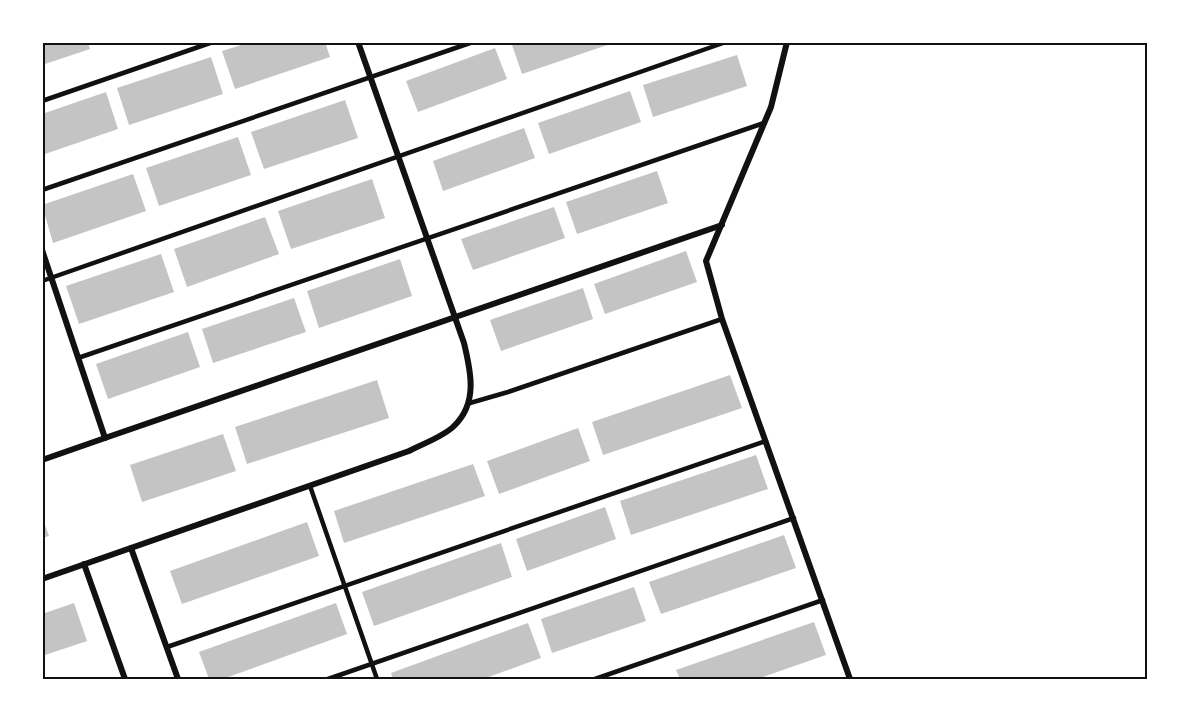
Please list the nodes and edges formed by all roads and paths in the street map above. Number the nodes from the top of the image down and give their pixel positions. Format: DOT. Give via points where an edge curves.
graph roads {
  1 [pos="213,42"];
  2 [pos="358,42"];
  3 [pos="473,42"];
  4 [pos="726,42"];
  5 [pos="787,42"];
  6 [pos="371,77"];
  7 [pos="42,101"];
  8 [pos="764,123"];
  9 [pos="399,156"];
  10 [pos="42,190"];
  11 [pos="722,225"];
  12 [pos="428,238"];
  13 [pos="42,250"];
  14 [pos="51,278"];
  15 [pos="42,281"];
  16 [pos="455,316"];
  17 [pos="722,319"];
  18 [pos="78,358"];
  19 [pos="470,402"];
  20 [pos="105,438"];
  21 [pos="766,441"];
  22 [pos="42,460"];
  23 [pos="310,486"];
  24 [pos="794,518"];
  25 [pos="131,548"];
  26 [pos="84,564"];
  27 [pos="42,579"];
  28 [pos="344,586"];
  29 [pos="823,600"];
  30 [pos="166,647"];
  31 [pos="371,664"];
  32 [pos="125,679"];
  33 [pos="178,679"];
  34 [pos="328,679"];
  35 [pos="377,679"];
  36 [pos="595,679"];
  37 [pos="850,679"];
  1 -- 7 [label="lane"];
  2 -- 6 [label="street"];
  3 -- 6 [label="lane"];
  4 -- 9 [label="lane"];
  5 -- 8 [label="street"];
  6 -- 9 [label="street"];
  6 -- 10 [label="lane"];
  8 -- 11 [label="street"];
  8 -- 12 [label="lane"];
  9 -- 12 [label="street"];
  9 -- 14 [label="lane"];
  11 -- 16 [label="street"];
  11 -- 17 [label="street" via="706,261"];
  12 -- 16 [label="street"];
  12 -- 18 [label="lane"];
  13 -- 14 [label="street"];
  14 -- 15 [label="lane"];
  14 -- 18 [label="street"];
  16 -- 19 [label="street" via="471,369"];
  16 -- 20 [label="street"];
  17 -- 19 [label="lane"];
  17 -- 21 [label="street"];
  18 -- 20 [label="street"];
  19 -- 23 [label="street" via="453,427 409,451"];
  20 -- 22 [label="street"];
  21 -- 24 [label="street"];
  21 -- 28 [label="lane"];
  23 -- 25 [label="street"];
  23 -- 28 [label="lane"];
  24 -- 29 [label="street"];
  24 -- 31 [label="lane"];
  25 -- 26 [label="street"];
  25 -- 30 [label="street"];
  26 -- 27 [label="street"];
  26 -- 32 [label="street"];
  28 -- 30 [label="lane"];
  28 -- 31 [label="lane"];
  29 -- 36 [label="lane"];
  29 -- 37 [label="street"];
  30 -- 33 [label="street"];
  31 -- 34 [label="lane"];
  31 -- 35 [label="lane"];
}
